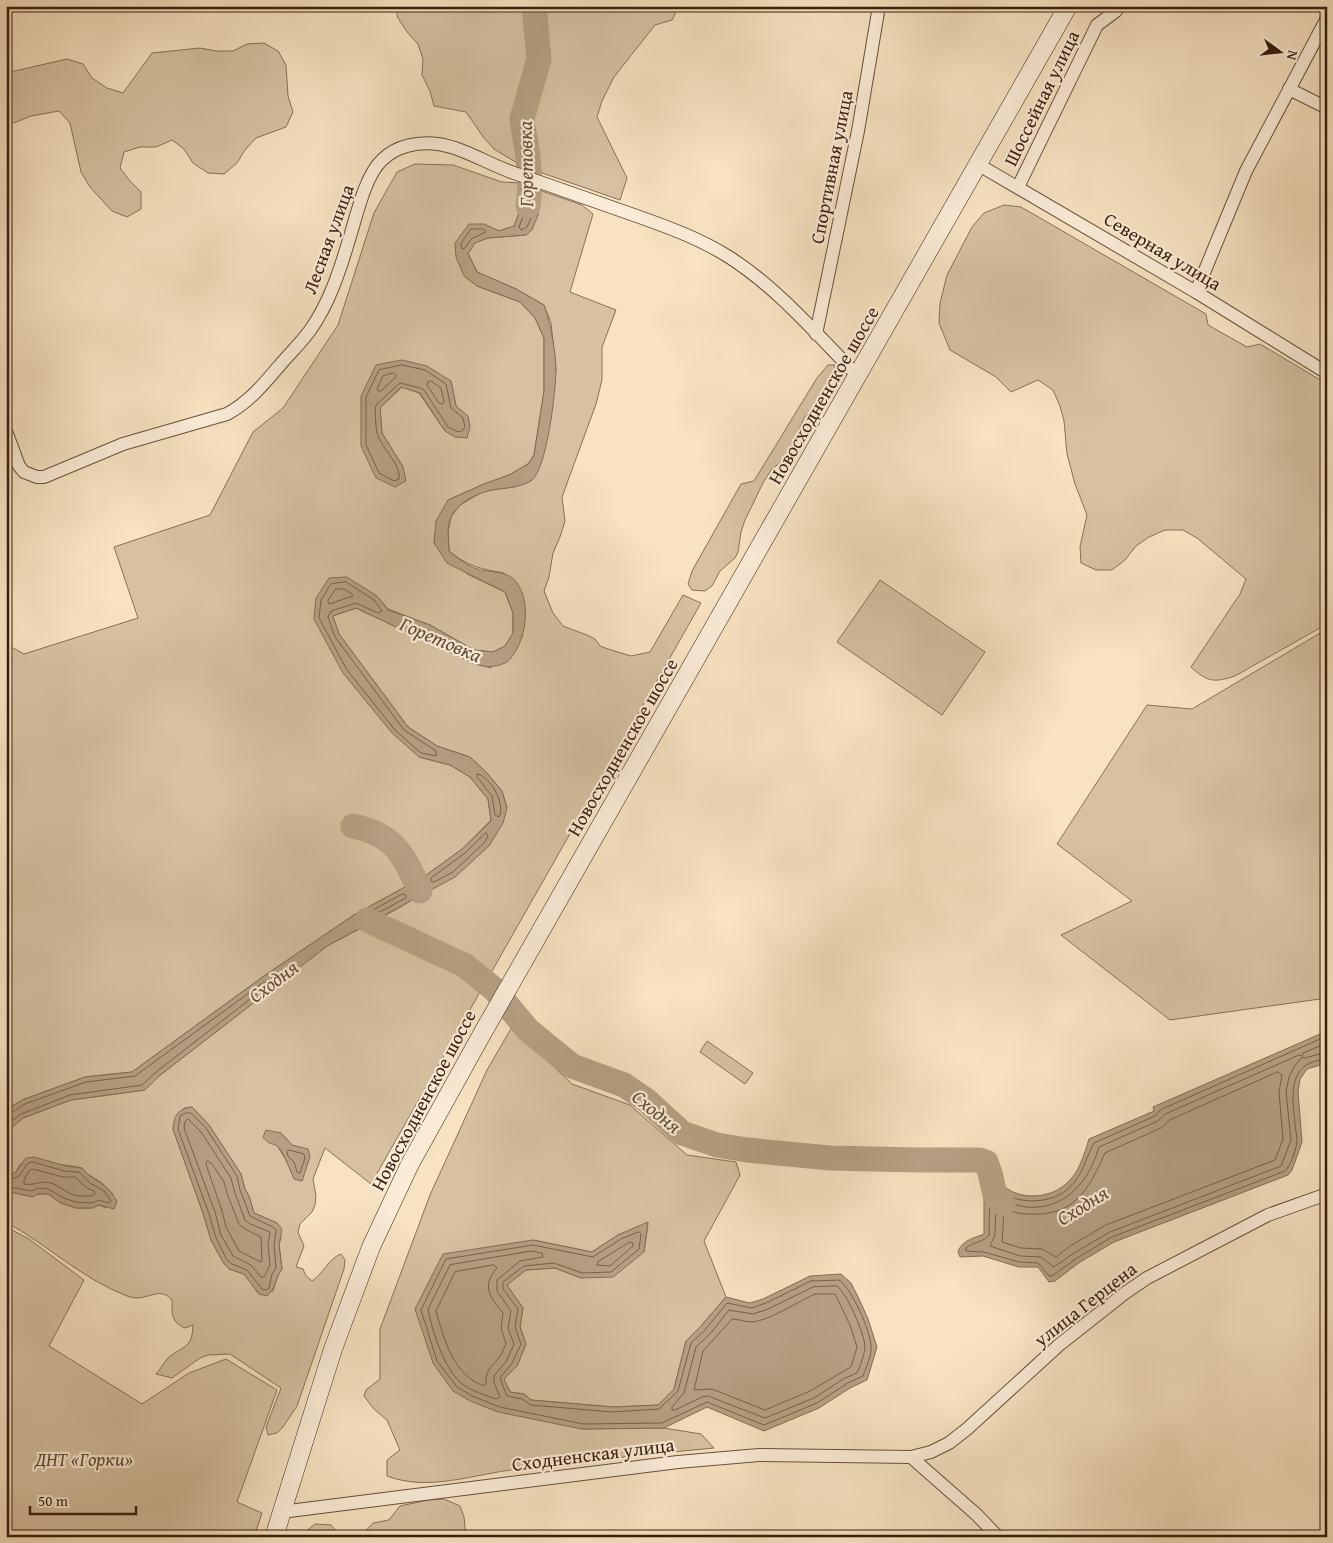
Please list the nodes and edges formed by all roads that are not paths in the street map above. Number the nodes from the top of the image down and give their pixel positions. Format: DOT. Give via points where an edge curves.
graph roads {
  1 [pos="879,6"];
  2 [pos="1068,6"];
  3 [pos="1119,6"];
  4 [pos="1327,18"];
  5 [pos="1289,88"];
  6 [pos="1327,108"];
  7 [pos="979,165"];
  8 [pos="1018,186"];
  9 [pos="1196,292"];
  10 [pos="816,334"];
  11 [pos="1327,373"];
  12 [pos="858,376"];
  13 [pos="6,431"];
  14 [pos="1327,1194"];
  15 [pos="911,1457"];
  16 [pos="281,1512"];
  17 [pos="274,1537"];
  18 [pos="998,1537"];
  1 -- 10 [label="street, Спортивная улица" via="858,131"];
  2 -- 7 [label="main road, Новосходненское шоссе"];
  3 -- 8 [label="street, Шоссейная улица" via="1097,25"];
  4 -- 5 [label="street"];
  5 -- 6 [label="street"];
  5 -- 9 [label="street" via="1246,171"];
  7 -- 8 [label="street, Северная улица"];
  7 -- 12 [label="main road, Новосходненское шоссе"];
  8 -- 9 [label="street, Северная улица"];
  9 -- 11 [label="street, Северная улица"];
  10 -- 12 [label="street, Лесная улица"];
  10 -- 13 [label="street, Лесная улица" via="762,281 729,257 689,236 511,172 449,146 436,143 406,145 381,160 372,173 339,273 310,329 241,406 227,414 123,444 44,477 30,476 19,466"];
  12 -- 16 [label="main road, Новосходненское шоссе" via="410,1164 371,1247 333,1349"];
  14 -- 15 [label="street, улица Герцена" via="1268,1215 1147,1278 1059,1345 949,1443 932,1452"];
  15 -- 16 [label="street, Сходненская улица" via="759,1455 678,1462"];
  15 -- 18 [label="street" via="978,1515"];
  16 -- 17 [label="main road, Новосходненское шоссе"];
}
